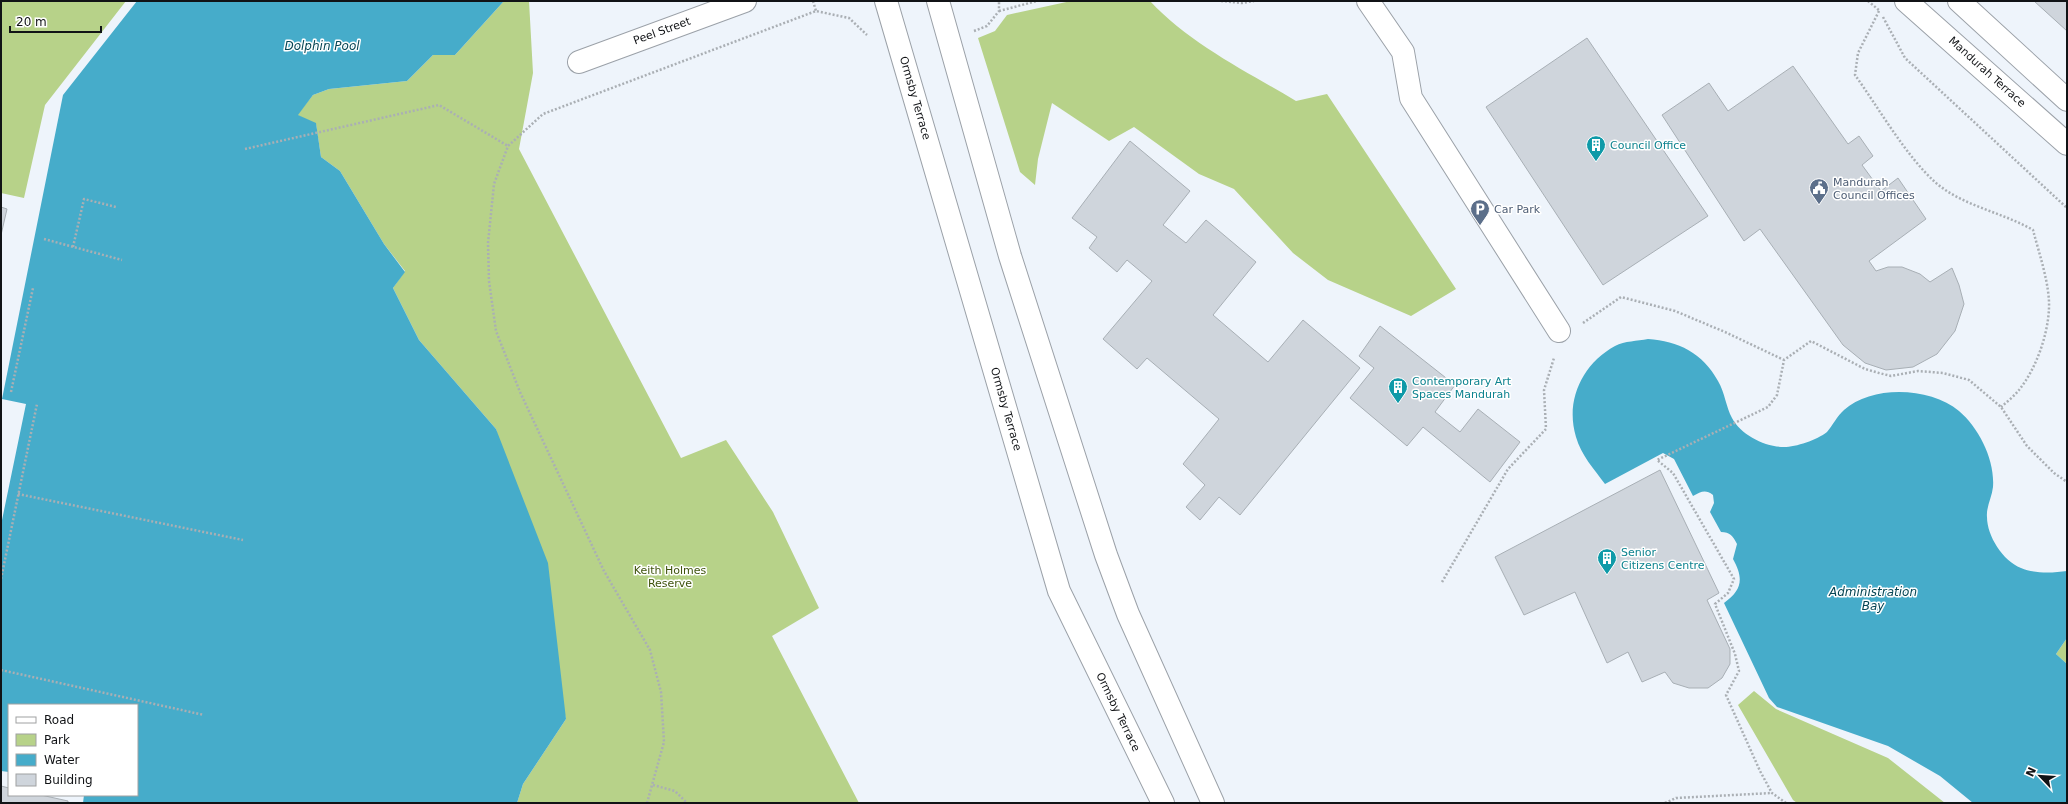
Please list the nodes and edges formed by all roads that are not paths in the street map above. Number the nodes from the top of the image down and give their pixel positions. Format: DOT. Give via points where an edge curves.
graph roads {
  1 [pos="745,1"];
  2 [pos="886,1"];
  3 [pos="938,1"];
  4 [pos="1368,1"];
  5 [pos="1906,1"];
  6 [pos="1959,1"];
  7 [pos="579,62"];
  8 [pos="2067,100"];
  9 [pos="2067,144"];
  10 [pos="1568,329"];
  11 [pos="1163,803"];
  12 [pos="1213,803"];
  1 -- 7 [label="street, Peel Street"];
  2 -- 11 [label="street, Ormsby Terrace" via="1059,591"];
  3 -- 12 [label="street" via="1010,256 1106,555 1128,614"];
  4 -- 10 [label="street" via="1403,52 1412,98"];
  5 -- 9 [label="street, Mandurah Terrace"];
  6 -- 8 [label="street"];
}
